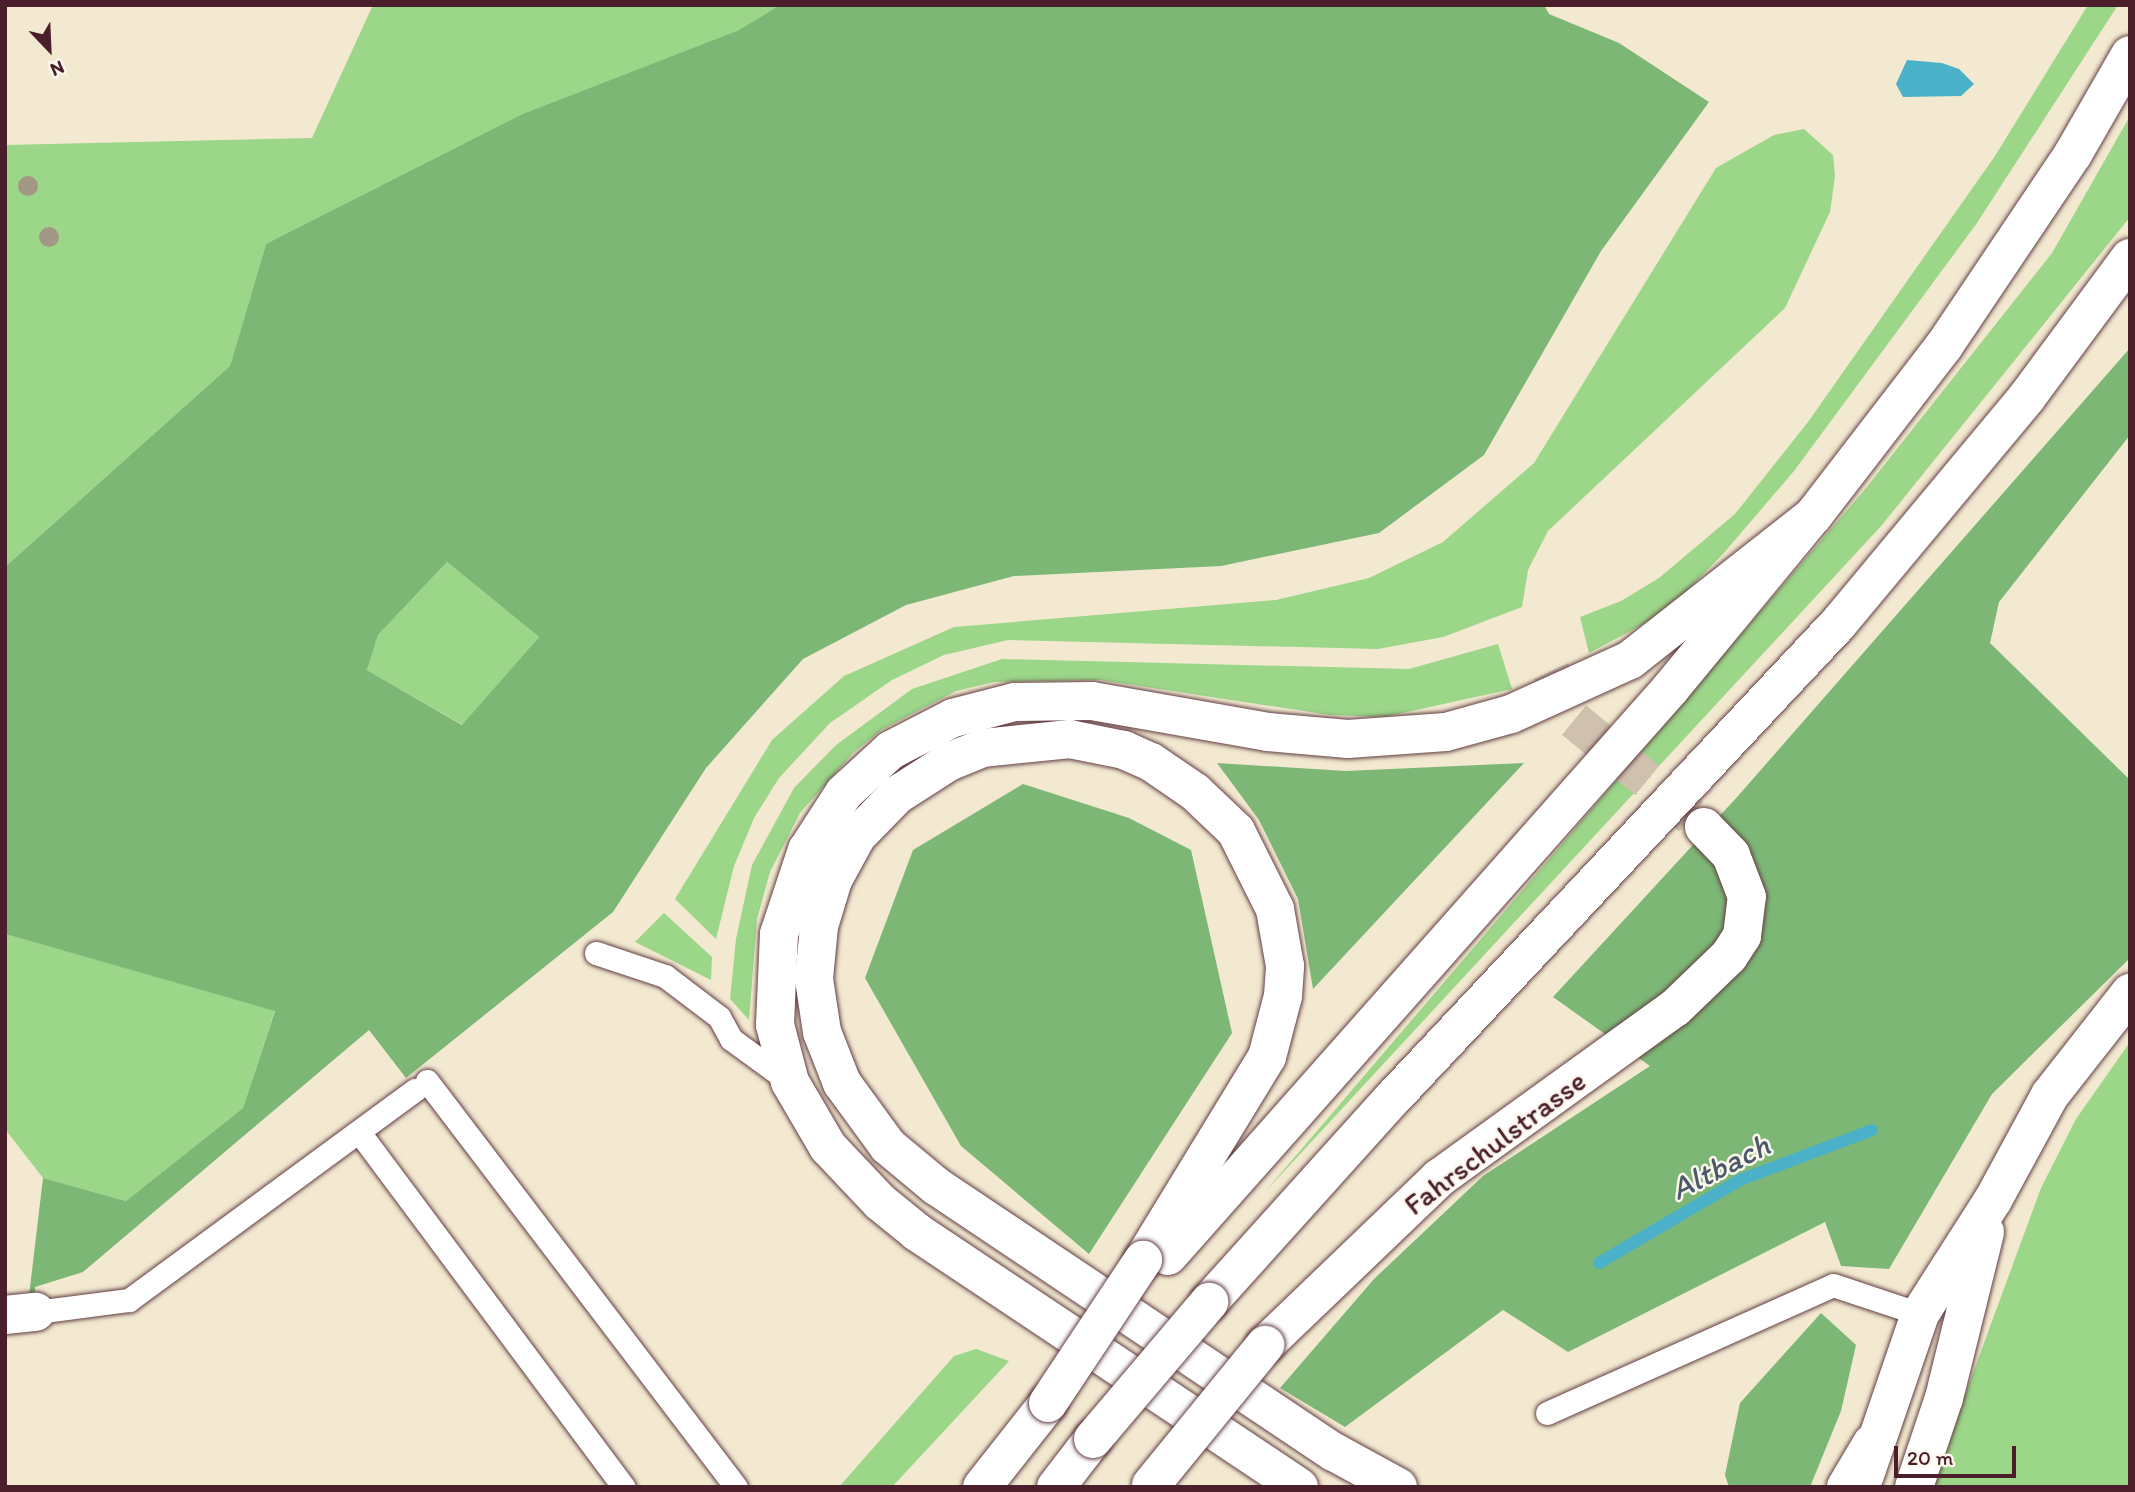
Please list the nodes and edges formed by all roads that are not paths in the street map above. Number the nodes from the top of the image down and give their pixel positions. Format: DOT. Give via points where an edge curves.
graph roads {
  1 [pos="2130,55"];
  2 [pos="2130,258"];
  3 [pos="1813,516"];
  4 [pos="1704,827"];
  5 [pos="596,953"];
  6 [pos="2130,993"];
  7 [pos="790,1082"];
  8 [pos="359,1132"];
  9 [pos="1993,1200"];
  10 [pos="1149,1266"];
  11 [pos="21,1314"];
  12 [pos="1920,1314"];
  13 [pos="1547,1413"];
  14 [pos="1872,1443"];
  15 [pos="1088,1446"];
  16 [pos="1150,1486"];
  17 [pos="624,1487"];
  18 [pos="736,1487"];
  19 [pos="982,1487"];
  20 [pos="1056,1487"];
  21 [pos="1063,1487"];
  22 [pos="1299,1487"];
  23 [pos="1398,1487"];
  24 [pos="1846,1487"];
  25 [pos="1862,1487"];
  26 [pos="1914,1487"];
  1 -- 3 [label="main road" via="2073,154 1965,315"];
  2 -- 15 [label="main road, bridge" via="2027,397 1838,624 1384,1108 1209,1302"];
  3 -- 7 [label="main road" via="1630,660 1543,702 1446,732 1380,739 1312,737 1128,705 1053,699 982,708 920,732 884,756 844,793 794,880 779,934 774,995 775,1025"];
  3 -- 10 [label="main road" via="1671,688"];
  4 -- 16 [label="main road, Fahrschulstrasse, bridge" via="1731,855 1747,897 1742,936 1729,956 1675,1008 1439,1178 1265,1345"];
  5 -- 7 [label="lane" via="665,976 719,1017 731,1039"];
  6 -- 9 [label="main road" via="2050,1095"];
  7 -- 22 [label="main road" via="828,1147 880,1202"];
  8 -- 11 [label="lane" via="130,1300"];
  8 -- 17 [label="lane"];
  8 -- 18 [label="lane" via="421,1085"];
  9 -- 12 [label="main road"];
  9 -- 26 [label="main road" via="1944,1398"];
  10 -- 19 [label="main road, bridge"];
  10 -- 23 [label="main road" via="1267,1057 1283,996 1285,966 1275,909 1236,831 1195,792 1151,762 1124,750 1070,739 983,748 950,761 897,795 858,836 833,880 819,926 814,979 822,1032 842,1083 888,1146 936,1186 1334,1452"];
  12 -- 13 [label="lane" via="1833,1284"];
  12 -- 14 [label="main road"];
  14 -- 24 [label="main road"];
  14 -- 25 [label="main road"];
  15 -- 20 [label="main road"];
  15 -- 21 [label="main road"];
}
